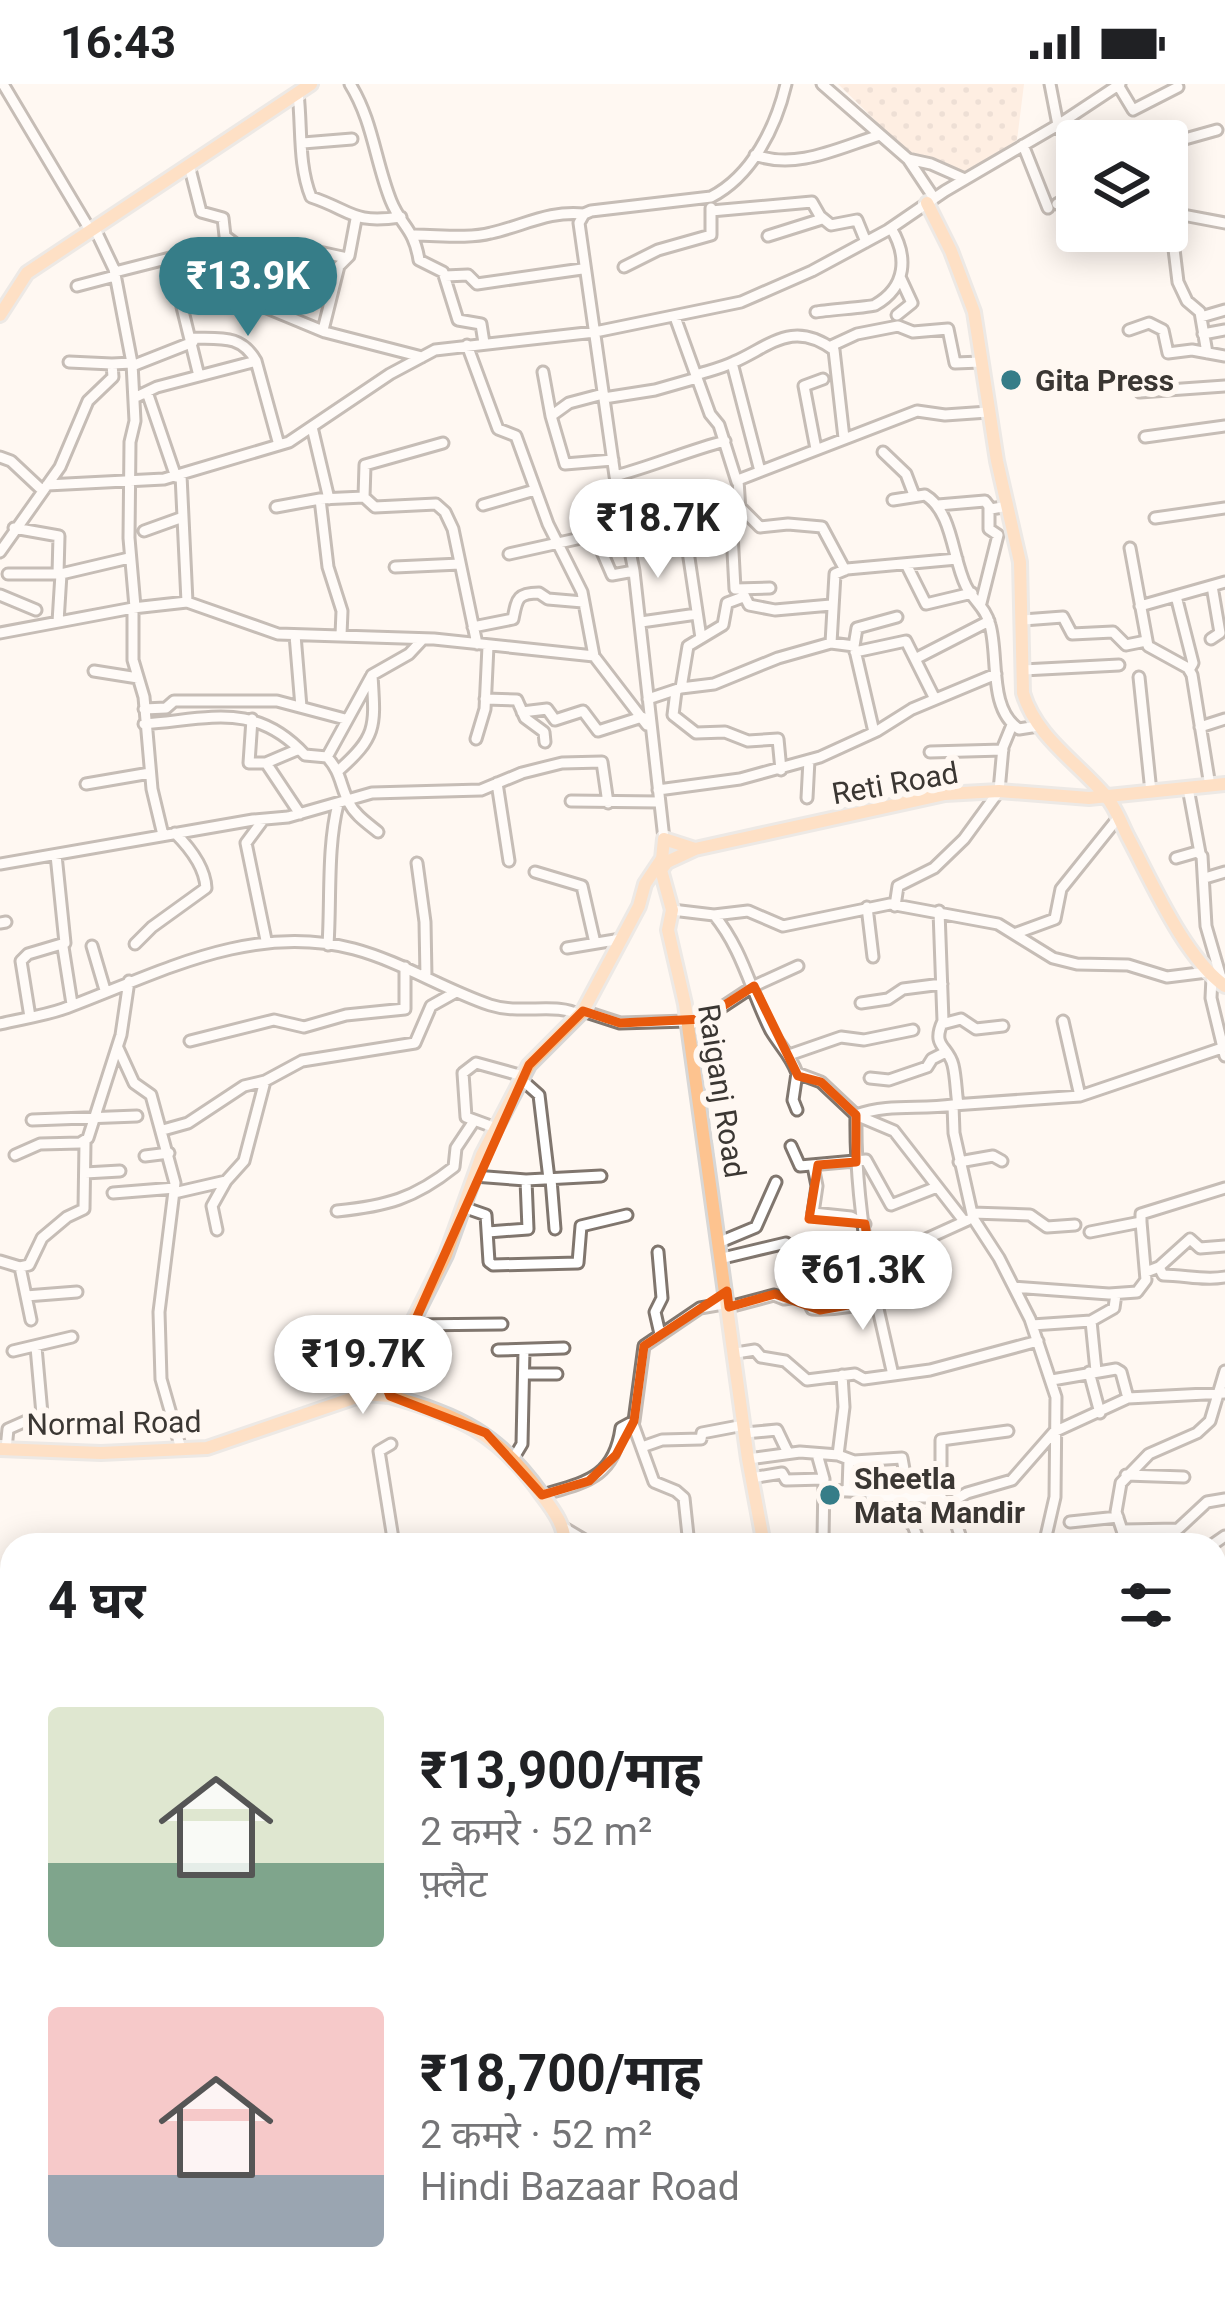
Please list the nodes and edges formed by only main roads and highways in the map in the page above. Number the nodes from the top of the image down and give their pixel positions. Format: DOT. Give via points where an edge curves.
graph roads {
  1 [pos="311,84"];
  2 [pos="931,201"];
  3 [pos="0,315"];
  4 [pos="1217,785"];
  5 [pos="1107,796"];
  6 [pos="694,849"];
  7 [pos="664,861"];
  8 [pos="1218,981"];
  9 [pos="394,1356"];
  10 [pos="364,1394"];
  11 [pos="390,1396"];
  12 [pos="3,1449"];
  13 [pos="562,1533"];
  14 [pos="762,1533"];
  1 -- 3 [label="main road" via="27,273"];
  2 -- 5 [label="main road" via="969,296 1020,562 1023,693 1038,726"];
  4 -- 5 [label="main road, Reti Road"];
  5 -- 6 [label="main road, Reti Road" via="945,794"];
  5 -- 8 [label="main road"];
  6 -- 7 [label="main road, Reti Road"];
  6 -- 7 [label="main road" via="664,838"];
  7 -- 9 [label="main road" via="581,1013 529,1065"];
  7 -- 14 [label="main road, Raiganj Road"];
  9 -- 10 [label="main road"];
  9 -- 11 [label="main road" via="386,1374"];
  10 -- 11 [label="main road"];
  10 -- 12 [label="main road, Normal Road" via="207,1448"];
  11 -- 13 [label="main road" via="486,1433 542,1496"];
}
